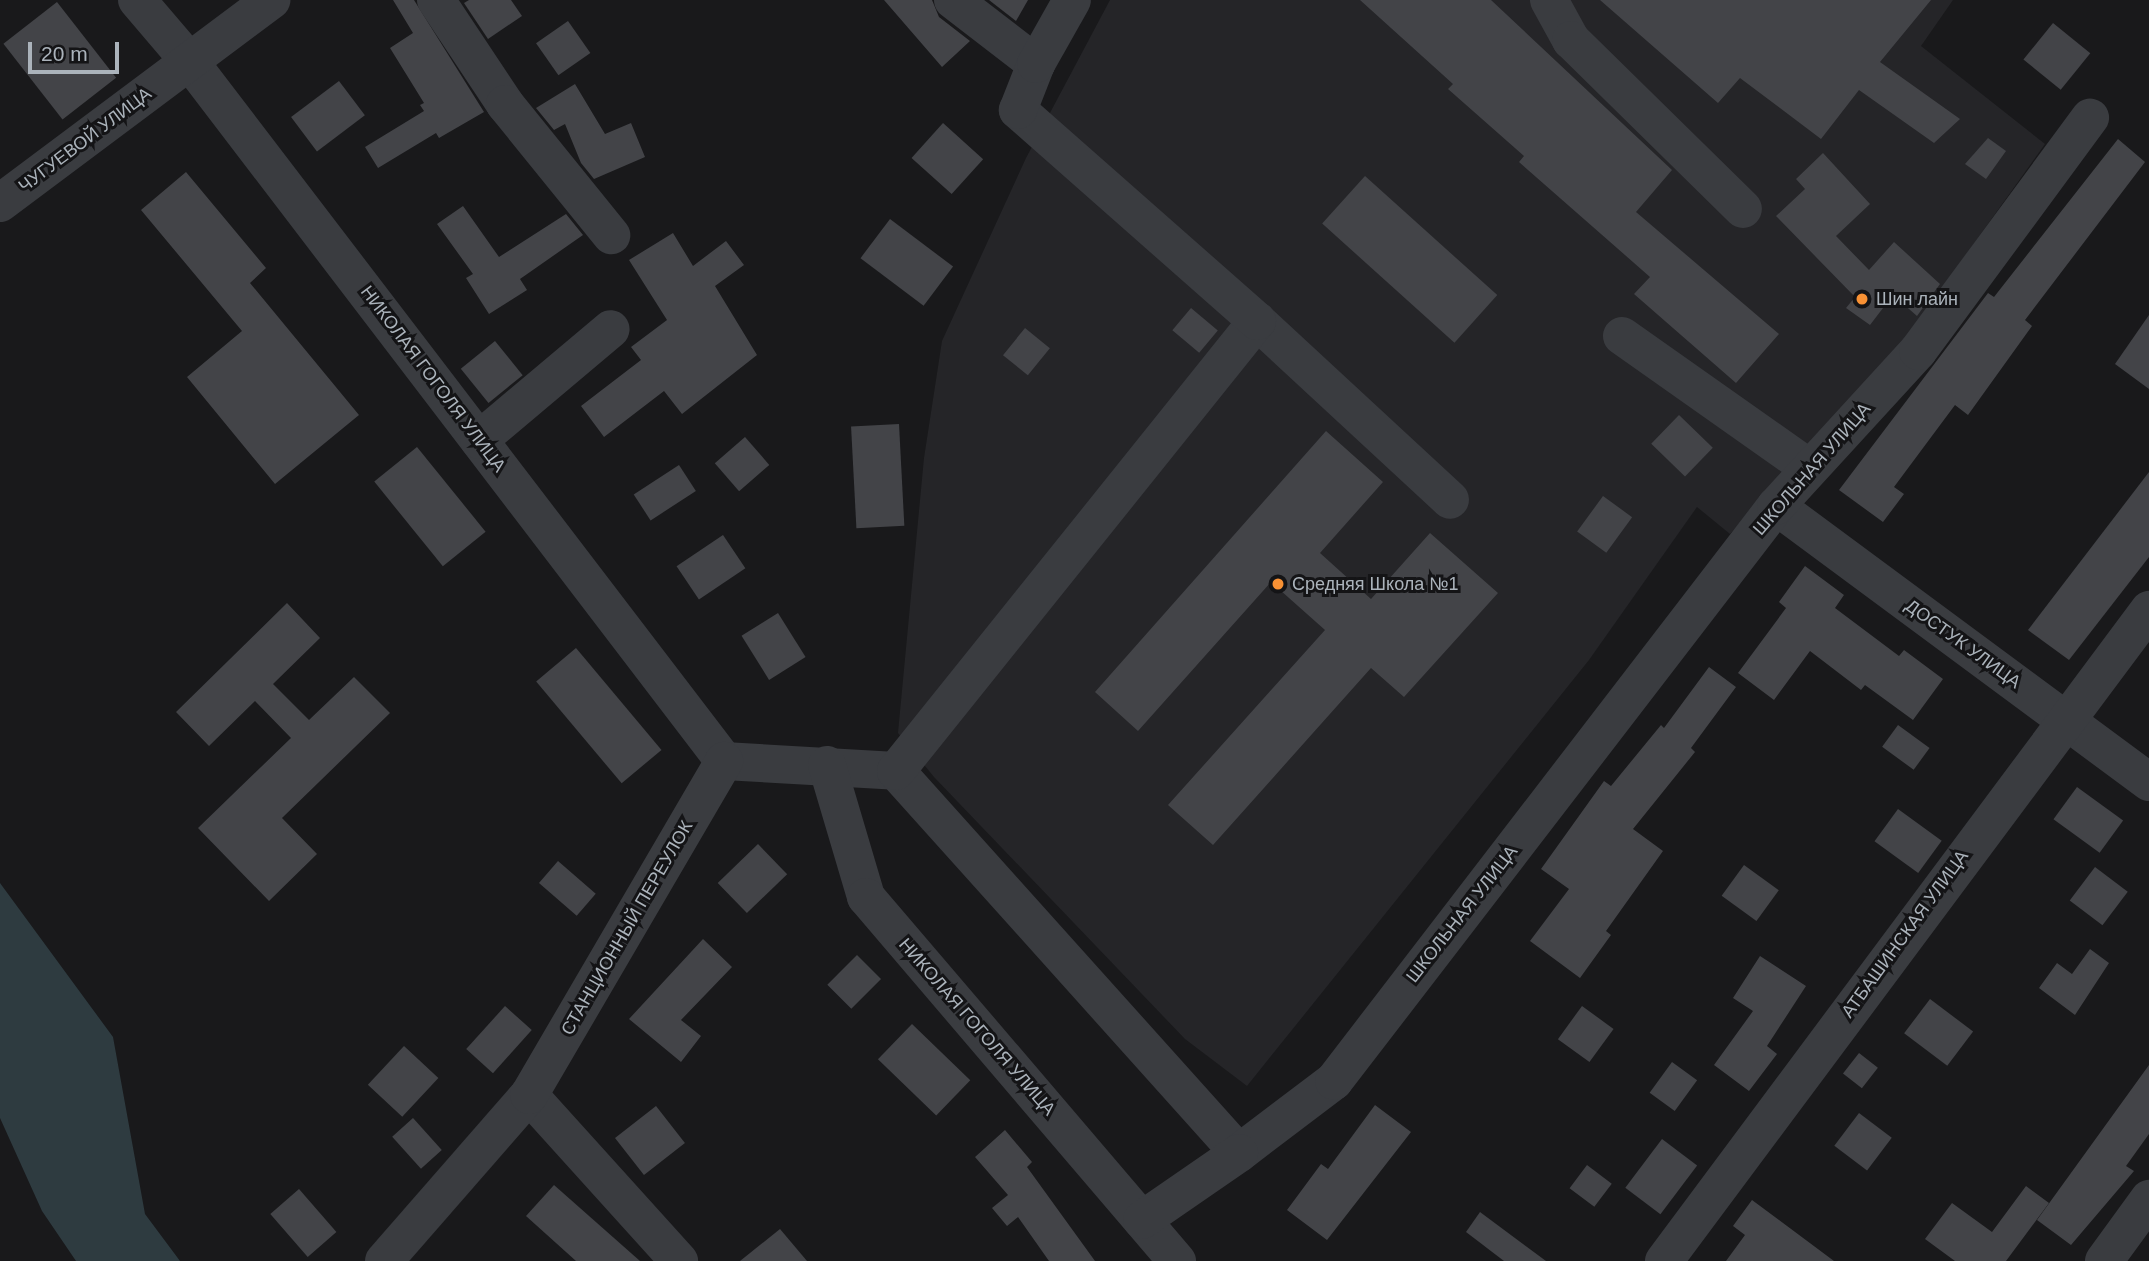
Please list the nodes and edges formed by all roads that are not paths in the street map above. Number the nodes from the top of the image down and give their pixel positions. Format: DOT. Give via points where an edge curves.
graph roads {
  1 [pos="137,0"];
  2 [pos="271,0"];
  3 [pos="436,0"];
  4 [pos="953,0"];
  5 [pos="1072,0"];
  6 [pos="1549,0"];
  7 [pos="190,62"];
  8 [pos="1036,64"];
  9 [pos="2090,118"];
  10 [pos="0,203"];
  11 [pos="1743,209"];
  12 [pos="611,235"];
  13 [pos="1257,321"];
  14 [pos="611,330"];
  15 [pos="1622,335"];
  16 [pos="479,440"];
  17 [pos="1809,468"];
  18 [pos="1450,500"];
  19 [pos="1776,506"];
  20 [pos="2149,610"];
  21 [pos="2064,718"];
  22 [pos="724,761"];
  23 [pos="827,765"];
  24 [pos="897,771"];
  25 [pos="2149,782"];
  26 [pos="530,1095"];
  27 [pos="1239,1153"];
  28 [pos="2149,1199"];
  29 [pos="1142,1220"];
  30 [pos="384,1261"];
  31 [pos="679,1261"];
  32 [pos="1177,1261"];
  33 [pos="1664,1261"];
  34 [pos="2104,1261"];
  1 -- 7 [label="street, НИКОЛАЯ ГОГОЛЯ УЛИЦА"];
  2 -- 7 [label="street, ЧУГУЕВОЙ УЛИЦА"];
  3 -- 12 [label="street" via="505,104"];
  4 -- 8 [label="street"];
  5 -- 8 [label="street"];
  6 -- 11 [label="street" via="1571,40"];
  7 -- 10 [label="street, ЧУГУЕВОЙ УЛИЦА"];
  7 -- 16 [label="street, НИКОЛАЯ ГОГОЛЯ УЛИЦА"];
  8 -- 13 [label="street" via="1017,110"];
  9 -- 17 [label="street, ШКОЛЬНАЯ УЛИЦА" via="1918,351"];
  13 -- 18 [label="street"];
  13 -- 24 [label="street"];
  14 -- 16 [label="street"];
  15 -- 17 [label="street"];
  16 -- 22 [label="street, НИКОЛАЯ ГОГОЛЯ УЛИЦА"];
  17 -- 19 [label="street, ШКОЛЬНАЯ УЛИЦА"];
  19 -- 21 [label="street, ДОСТУК УЛИЦА"];
  19 -- 27 [label="street, ШКОЛЬНАЯ УЛИЦА" via="1334,1081"];
  20 -- 21 [label="street, АТБАШИНСКАЯ УЛИЦА"];
  21 -- 25 [label="street, ДОСТУК УЛИЦА"];
  21 -- 33 [label="street, АТБАШИНСКАЯ УЛИЦА"];
  22 -- 23 [label="street"];
  22 -- 26 [label="street, СТАНЦИОННЫЙ ПЕРЕУЛОК"];
  23 -- 24 [label="street"];
  23 -- 29 [label="street, НИКОЛАЯ ГОГОЛЯ УЛИЦА" via="866,897"];
  24 -- 27 [label="street"];
  26 -- 30 [label="street, СТАНЦИОННЫЙ ПЕРЕУЛОК"];
  26 -- 31 [label="street"];
  27 -- 29 [label="street, ШКОЛЬНАЯ УЛИЦА"];
  28 -- 34 [label="street"];
  29 -- 32 [label="street, НИКОЛАЯ ГОГОЛЯ УЛИЦА"];
}
